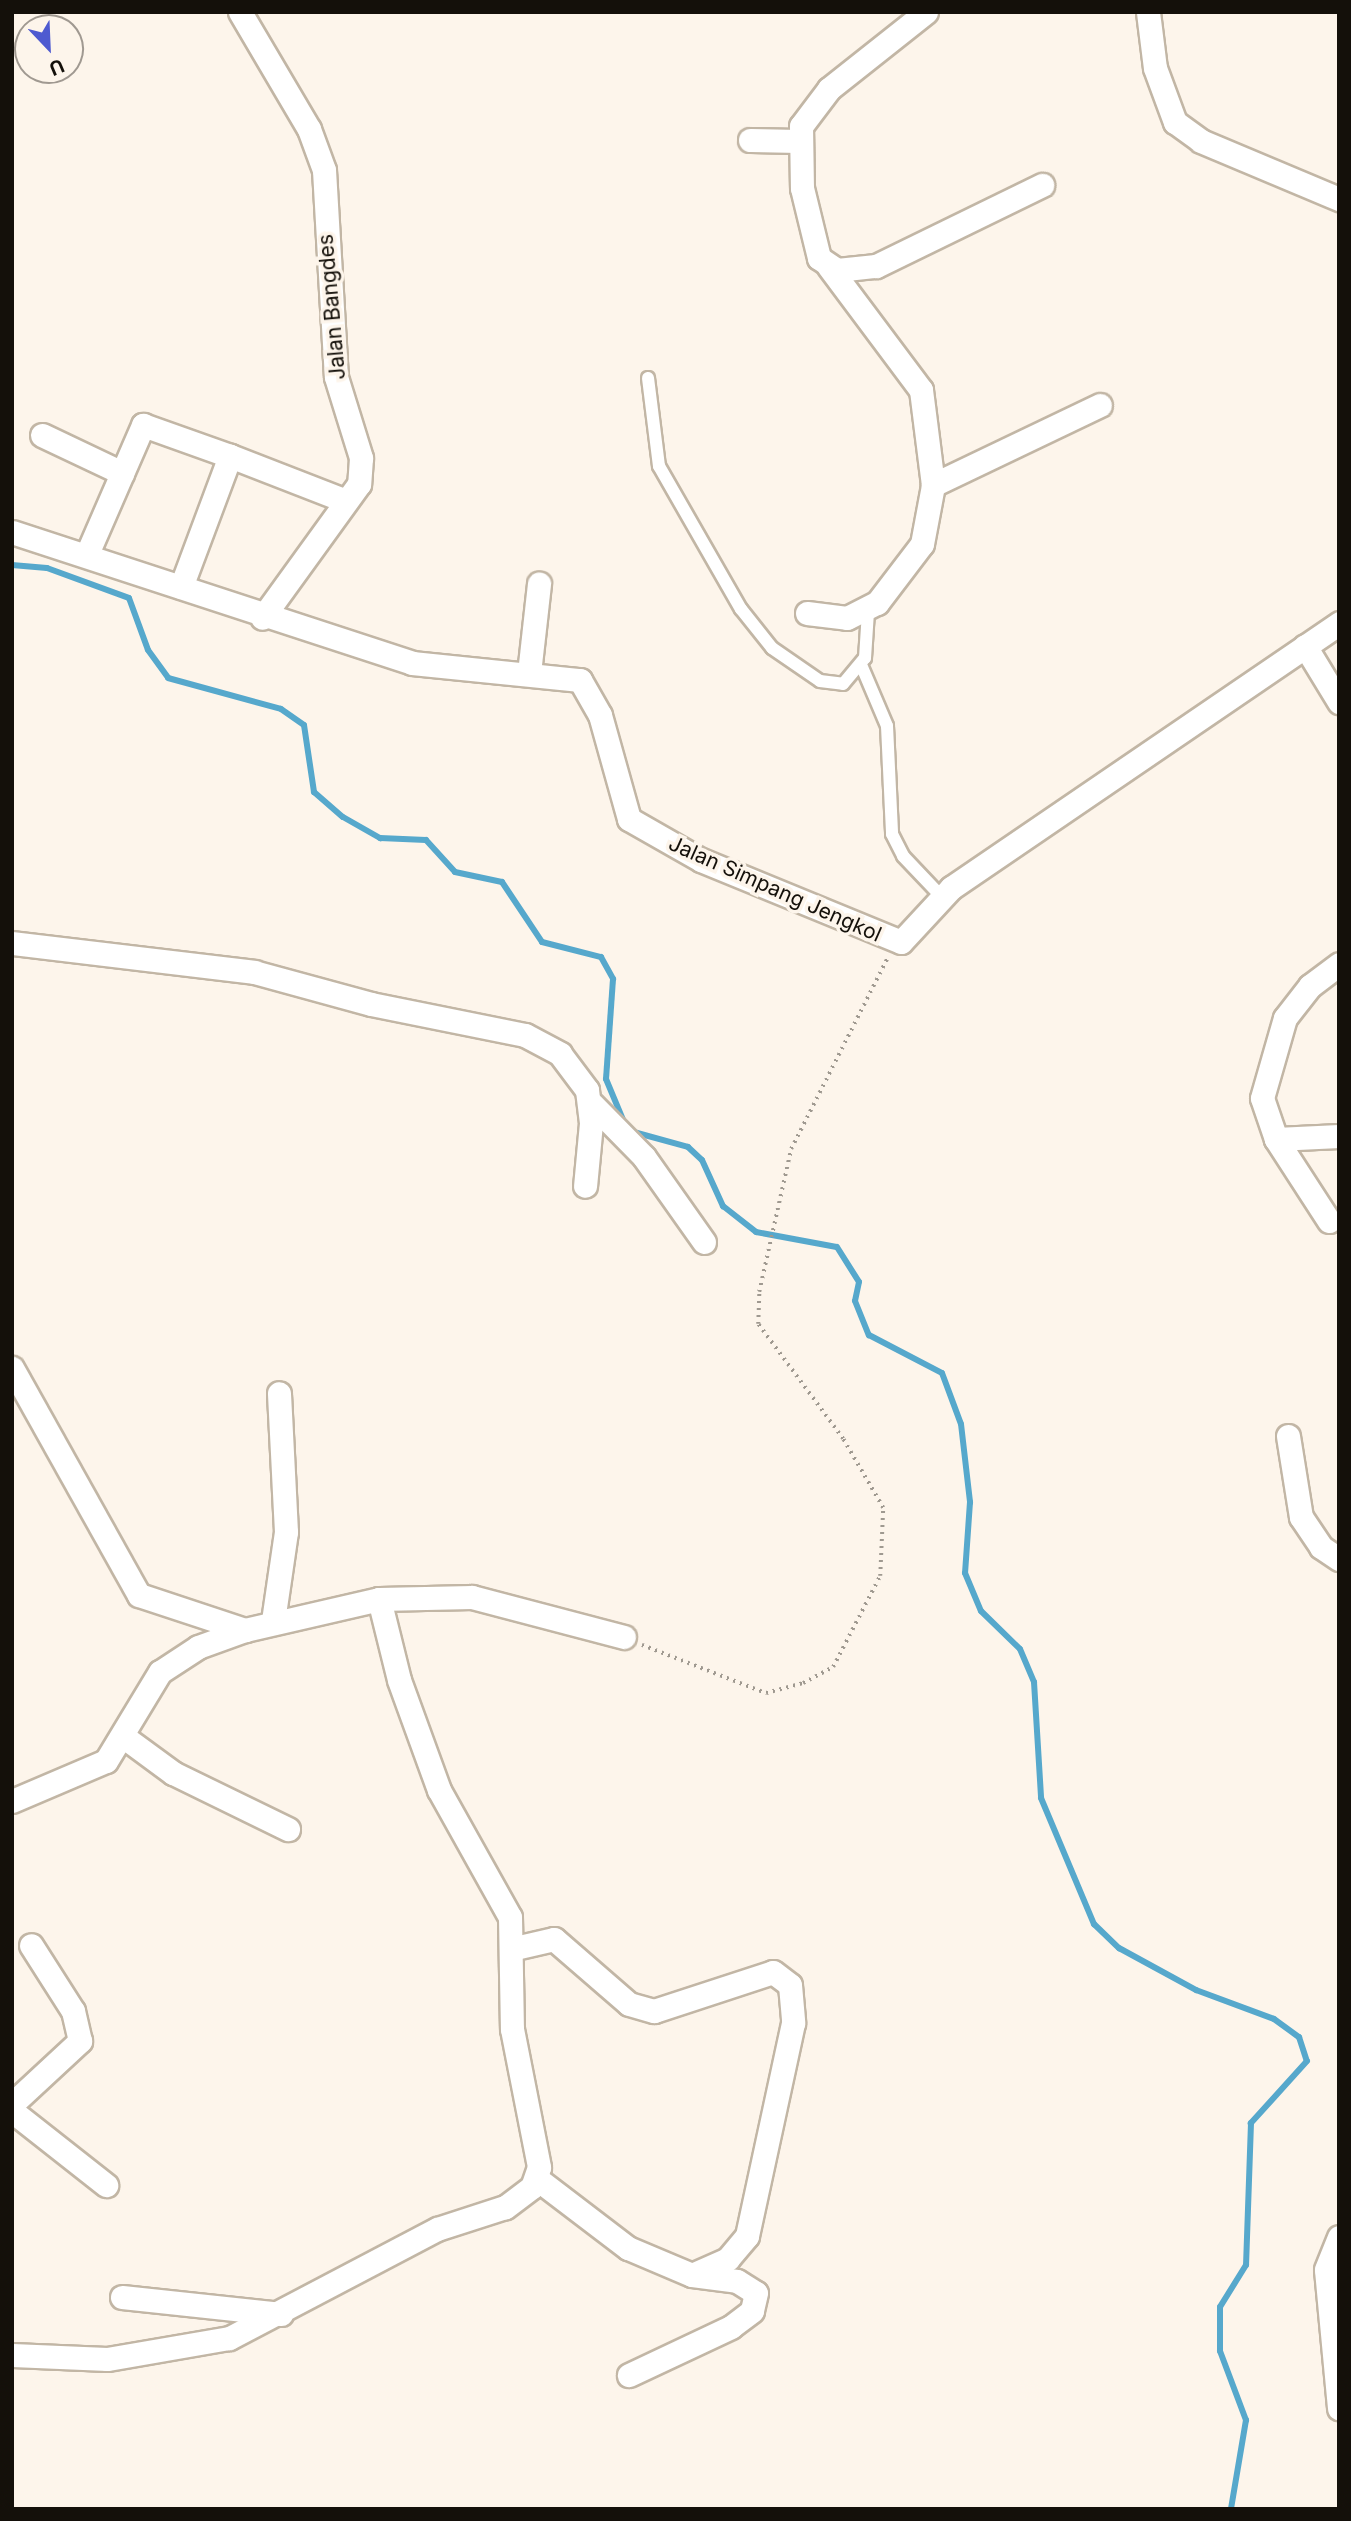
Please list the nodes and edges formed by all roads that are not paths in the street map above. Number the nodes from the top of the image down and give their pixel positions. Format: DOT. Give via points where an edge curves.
graph roads {
  1 [pos="240,12"];
  2 [pos="926,12"];
  3 [pos="1149,12"];
  4 [pos="750,140"];
  5 [pos="799,141"];
  6 [pos="1042,185"];
  7 [pos="1339,199"];
  8 [pos="829,267"];
  9 [pos="648,378"];
  10 [pos="1100,405"];
  11 [pos="43,436"];
  12 [pos="230,456"];
  13 [pos="122,473"];
  14 [pos="933,485"];
  15 [pos="346,501"];
  16 [pos="12,532"];
  17 [pos="87,554"];
  18 [pos="539,584"];
  19 [pos="181,587"];
  20 [pos="867,611"];
  21 [pos="807,613"];
  22 [pos="262,618"];
  23 [pos="1339,623"];
  24 [pos="1305,646"];
  25 [pos="862,667"];
  26 [pos="529,673"];
  27 [pos="1339,702"];
  28 [pos="942,897"];
  29 [pos="12,943"];
  30 [pos="1339,964"];
  31 [pos="592,1104"];
  32 [pos="1339,1136"];
  33 [pos="1276,1139"];
  34 [pos="585,1186"];
  35 [pos="1328,1221"];
  36 [pos="704,1242"];
  37 [pos="12,1368"];
  38 [pos="279,1393"];
  39 [pos="1287,1436"];
  40 [pos="1339,1559"];
  41 [pos="379,1599"];
  42 [pos="273,1621"];
  43 [pos="245,1630"];
  44 [pos="624,1637"];
  45 [pos="124,1737"];
  46 [pos="12,1801"];
  47 [pos="288,1829"];
  48 [pos="31,1945"];
  49 [pos="515,1948"];
  50 [pos="12,2104"];
  51 [pos="12,2111"];
  52 [pos="536,2178"];
  53 [pos="106,2185"];
  54 [pos="1339,2236"];
  55 [pos="692,2275"];
  56 [pos="122,2297"];
  57 [pos="284,2315"];
  58 [pos="12,2355"];
  59 [pos="629,2375"];
  60 [pos="1339,2408"];
  1 -- 15 [label="street, Jalan Bangdes" via="309,129 324,170 336,377 361,458 359,484"];
  2 -- 5 [label="street" via="829,89 805,117"];
  3 -- 7 [label="street" via="1161,91 1181,127"];
  4 -- 5 [label="street"];
  5 -- 8 [label="street" via="808,226 818,257"];
  6 -- 8 [label="street" via="876,267"];
  8 -- 14 [label="street" via="921,390"];
  9 -- 25 [label="lane" via="659,466 756,631 820,681 843,684"];
  10 -- 14 [label="street"];
  11 -- 13 [label="street"];
  12 -- 13 [label="street" via="143,425"];
  12 -- 15 [label="street"];
  12 -- 19 [label="street"];
  13 -- 17 [label="street"];
  14 -- 20 [label="street" via="922,544"];
  15 -- 22 [label="street, Jalan Bangdes"];
  16 -- 17 [label="street"];
  17 -- 19 [label="street"];
  18 -- 26 [label="street"];
  19 -- 22 [label="street"];
  20 -- 21 [label="street" via="838,619"];
  20 -- 25 [label="lane"];
  22 -- 26 [label="street, Jalan Simpang Jengkol" via="412,663"];
  23 -- 24 [label="street, Jalan Simpang Jengkol"];
  24 -- 27 [label="street"];
  24 -- 28 [label="street, Jalan Simpang Jengkol"];
  25 -- 28 [label="lane" via="887,726 892,834 903,856"];
  26 -- 28 [label="street, Jalan Simpang Jengkol" via="580,680 592,694 629,819 701,860 901,942"];
  29 -- 31 [label="street" via="254,972 371,1004 507,1030 560,1054 581,1077"];
  30 -- 33 [label="street" via="1301,995 1265,1069 1262,1098"];
  31 -- 34 [label="street"];
  31 -- 36 [label="street" via="644,1157"];
  32 -- 33 [label="street"];
  33 -- 35 [label="street"];
  37 -- 43 [label="street" via="131,1588"];
  38 -- 42 [label="street" via="286,1532"];
  39 -- 40 [label="street" via="1301,1517 1321,1547"];
  41 -- 42 [label="street"];
  41 -- 44 [label="street" via="472,1597"];
  41 -- 49 [label="street" via="427,1759 459,1830 504,1901"];
  42 -- 43 [label="street"];
  43 -- 45 [label="street" via="198,1647 160,1672"];
  45 -- 46 [label="street" via="106,1760"];
  45 -- 47 [label="street" via="195,1785"];
  48 -- 50 [label="street" via="73,2011 80,2042"];
  49 -- 52 [label="street" via="512,2029 535,2127"];
  49 -- 55 [label="street" via="554,1939 629,2004 654,2011 772,1972 790,1984 793,2023 747,2236 728,2259"];
  51 -- 53 [label="street"];
  52 -- 55 [label="street" via="604,2234"];
  52 -- 57 [label="street" via="505,2207 392,2251"];
  54 -- 60 [label="street" via="1326,2270"];
  55 -- 59 [label="street" via="748,2285 756,2305 731,2327"];
  56 -- 57 [label="street"];
  57 -- 58 [label="street" via="229,2338 153,2355"];
}
